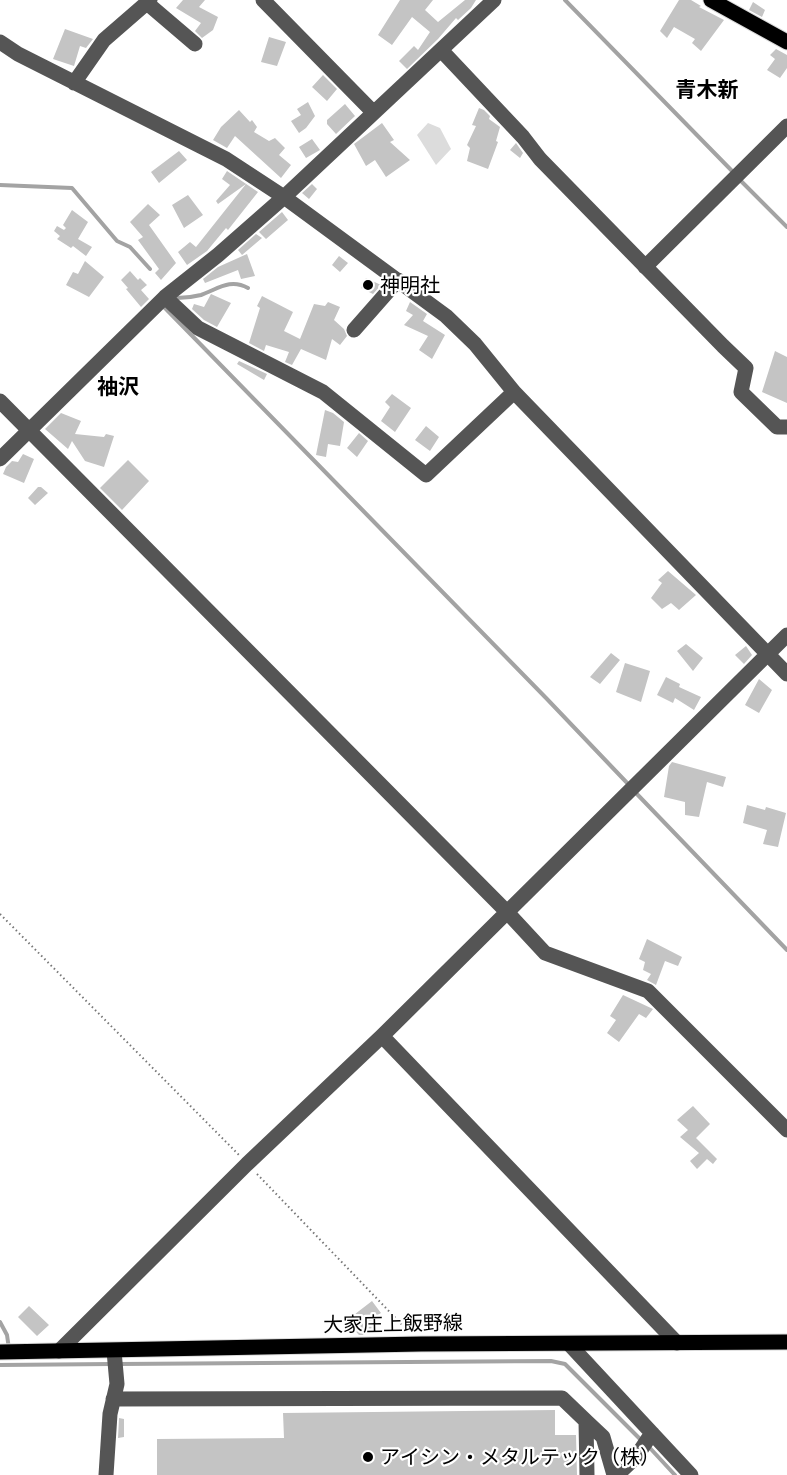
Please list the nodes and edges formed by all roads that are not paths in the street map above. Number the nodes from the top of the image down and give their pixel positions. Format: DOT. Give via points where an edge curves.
graph roads {
  1 [pos="263,0"];
  2 [pos="494,0"];
  3 [pos="711,0"];
  4 [pos="149,2"];
  5 [pos="0,42"];
  6 [pos="787,42"];
  7 [pos="195,44"];
  8 [pos="441,50"];
  9 [pos="74,83"];
  10 [pos="373,112"];
  11 [pos="787,126"];
  12 [pos="284,197"];
  13 [pos="645,267"];
  14 [pos="398,280"];
  15 [pos="165,297"];
  16 [pos="354,330"];
  17 [pos="514,392"];
  18 [pos="0,401"];
  19 [pos="787,427"];
  20 [pos="28,431"];
  21 [pos="0,459"];
  22 [pos="787,634"];
  23 [pos="767,654"];
  24 [pos="787,674"];
  25 [pos="507,912"];
  26 [pos="382,1036"];
  27 [pos="787,1130"];
  28 [pos="787,1342"];
  29 [pos="677,1343"];
  30 [pos="569,1344"];
  31 [pos="2,1348"];
  32 [pos="59,1351"];
  33 [pos="114,1351"];
  34 [pos="113,1399"];
  35 [pos="586,1421"];
  36 [pos="652,1433"];
  37 [pos="636,1457"];
  38 [pos="106,1475"];
  39 [pos="587,1475"];
  40 [pos="616,1475"];
  41 [pos="637,1475"];
  42 [pos="691,1475"];
  1 -- 10 [label="street"];
  2 -- 8 [label="street"];
  3 -- 6 [label="main road"];
  4 -- 7 [label="street"];
  4 -- 9 [label="street" via="104,40"];
  5 -- 9 [label="street"];
  8 -- 10 [label="street"];
  8 -- 13 [label="street"];
  9 -- 12 [label="street" via="226,159"];
  10 -- 12 [label="street"];
  11 -- 13 [label="street"];
  12 -- 14 [label="street"];
  12 -- 15 [label="street"];
  13 -- 19 [label="street" via="746,368 741,392 777,427"];
  14 -- 16 [label="street"];
  14 -- 17 [label="street" via="446,316"];
  15 -- 17 [label="street" via="198,328 323,392 426,475"];
  15 -- 20 [label="street"];
  17 -- 23 [label="street"];
  18 -- 20 [label="street"];
  20 -- 21 [label="street"];
  20 -- 25 [label="street"];
  22 -- 23 [label="street"];
  23 -- 24 [label="street"];
  23 -- 25 [label="street"];
  25 -- 26 [label="street"];
  25 -- 27 [label="street" via="545,953 648,991"];
  26 -- 29 [label="street"];
  26 -- 32 [label="street"];
  28 -- 29 [label="main road, 大家庄上飯野線"];
  29 -- 30 [label="main road, 大家庄上飯野線"];
  30 -- 33 [label="main road, 大家庄上飯野線"];
  30 -- 36 [label="street"];
  31 -- 32 [label="main road, 大家庄上飯野線"];
  32 -- 33 [label="main road, 大家庄上飯野線"];
  33 -- 34 [label="street" via="117,1384"];
  34 -- 35 [label="street" via="562,1398"];
  34 -- 38 [label="street"];
  35 -- 39 [label="street"];
  35 -- 40 [label="street" via="603,1437"];
  36 -- 37 [label="street"];
  36 -- 42 [label="street"];
  37 -- 40 [label="street"];
  37 -- 41 [label="street"];
}
